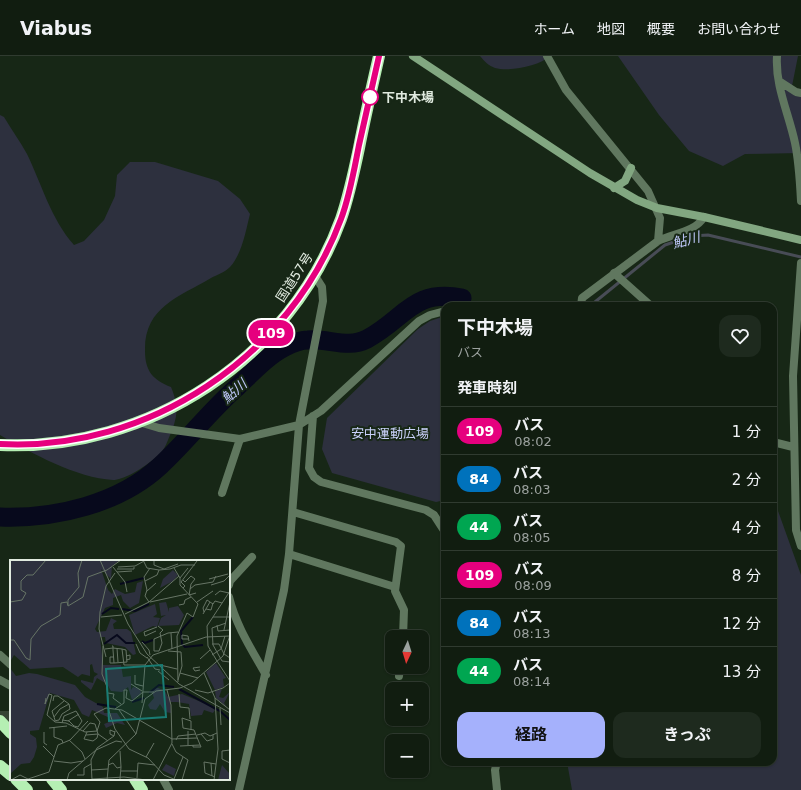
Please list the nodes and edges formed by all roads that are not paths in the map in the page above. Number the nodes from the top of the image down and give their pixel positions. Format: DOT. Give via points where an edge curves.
graph roads {
  1 [pos="379,56"];
  2 [pos="413,56"];
  3 [pos="547,56"];
  4 [pos="777,56"];
  5 [pos="779,81"];
  6 [pos="801,93"];
  7 [pos="631,168"];
  8 [pos="614,188"];
  9 [pos="801,201"];
  10 [pos="657,208"];
  11 [pos="704,217"];
  12 [pos="801,240"];
  13 [pos="658,241"];
  14 [pos="801,264"];
  15 [pos="616,275"];
  16 [pos="315,276"];
  17 [pos="581,302"];
  18 [pos="646,302"];
  19 [pos="441,312"];
  20 [pos="313,416"];
  21 [pos="139,422"];
  22 [pos="299,425"];
  23 [pos="240,439"];
  24 [pos="777,443"];
  25 [pos="0,444"];
  26 [pos="793,447"];
  27 [pos="222,493"];
  28 [pos="293,512"];
  29 [pos="441,527"];
  30 [pos="801,546"];
  31 [pos="289,554"];
  32 [pos="252,557"];
  33 [pos="230,581"];
  34 [pos="396,587"];
  35 [pos="230,602"];
  36 [pos="403,630"];
  37 [pos="0,655"];
  38 [pos="10,664"];
  39 [pos="266,675"];
  40 [pos="0,680"];
  41 [pos="10,685"];
  42 [pos="0,721"];
  43 [pos="10,732"];
  44 [pos="0,766"];
  45 [pos="496,766"];
  46 [pos="10,774"];
  47 [pos="17,780"];
  48 [pos="53,780"];
  49 [pos="136,780"];
  50 [pos="164,780"];
  51 [pos="28,790"];
  52 [pos="61,790"];
  53 [pos="142,790"];
  54 [pos="169,790"];
  55 [pos="239,790"];
  56 [pos="496,790"];
  1 -- 16 [label="highway, 国道57号" via="350,190 341,218"];
  2 -- 8 [label="street"];
  3 -- 7 [label="street" via="566,90"];
  4 -- 5 [label="street"];
  5 -- 6 [label="street"];
  5 -- 9 [label="street" via="795,144"];
  7 -- 8 [label="street" via="625,181"];
  7 -- 10 [label="street"];
  8 -- 10 [label="street"];
  10 -- 11 [label="street"];
  10 -- 13 [label="street" via="661,226"];
  11 -- 12 [label="street"];
  11 -- 13 [label="street" via="693,229"];
  13 -- 15 [label="street"];
  14 -- 26 [label="street" via="792,376"];
  15 -- 17 [label="street" via="582,298"];
  15 -- 18 [label="street"];
  16 -- 21 [label="highway, 国道57号" via="274,329 224,375 192,397"];
  16 -- 22 [label="street" via="324,294"];
  19 -- 20 [label="street" via="419,321"];
  20 -- 22 [label="street"];
  20 -- 29 [label="street" via="309,468 314,477 321,482 430,512"];
  21 -- 23 [label="street" via="188,433"];
  21 -- 25 [label="highway, 国道57号" via="74,440 40,444"];
  22 -- 23 [label="street"];
  22 -- 28 [label="street"];
  23 -- 27 [label="street"];
  24 -- 26 [label="street"];
  26 -- 30 [label="street" via="796,530"];
  28 -- 31 [label="street"];
  28 -- 34 [label="street" via="399,544 402,549"];
  31 -- 34 [label="street"];
  31 -- 39 [label="street"];
  32 -- 33 [label="street"];
  34 -- 36 [label="street" via="396,594 404,610"];
  35 -- 39 [label="street" via="244,637"];
  37 -- 38 [label="street"];
  39 -- 55 [label="street"];
  40 -- 41 [label="street"];
  42 -- 43 [label="highway"];
  44 -- 46 [label="highway"];
  45 -- 56 [label="street"];
  47 -- 51 [label="highway"];
  48 -- 52 [label="highway"];
  49 -- 53 [label="highway"];
  50 -- 54 [label="street"];
}
